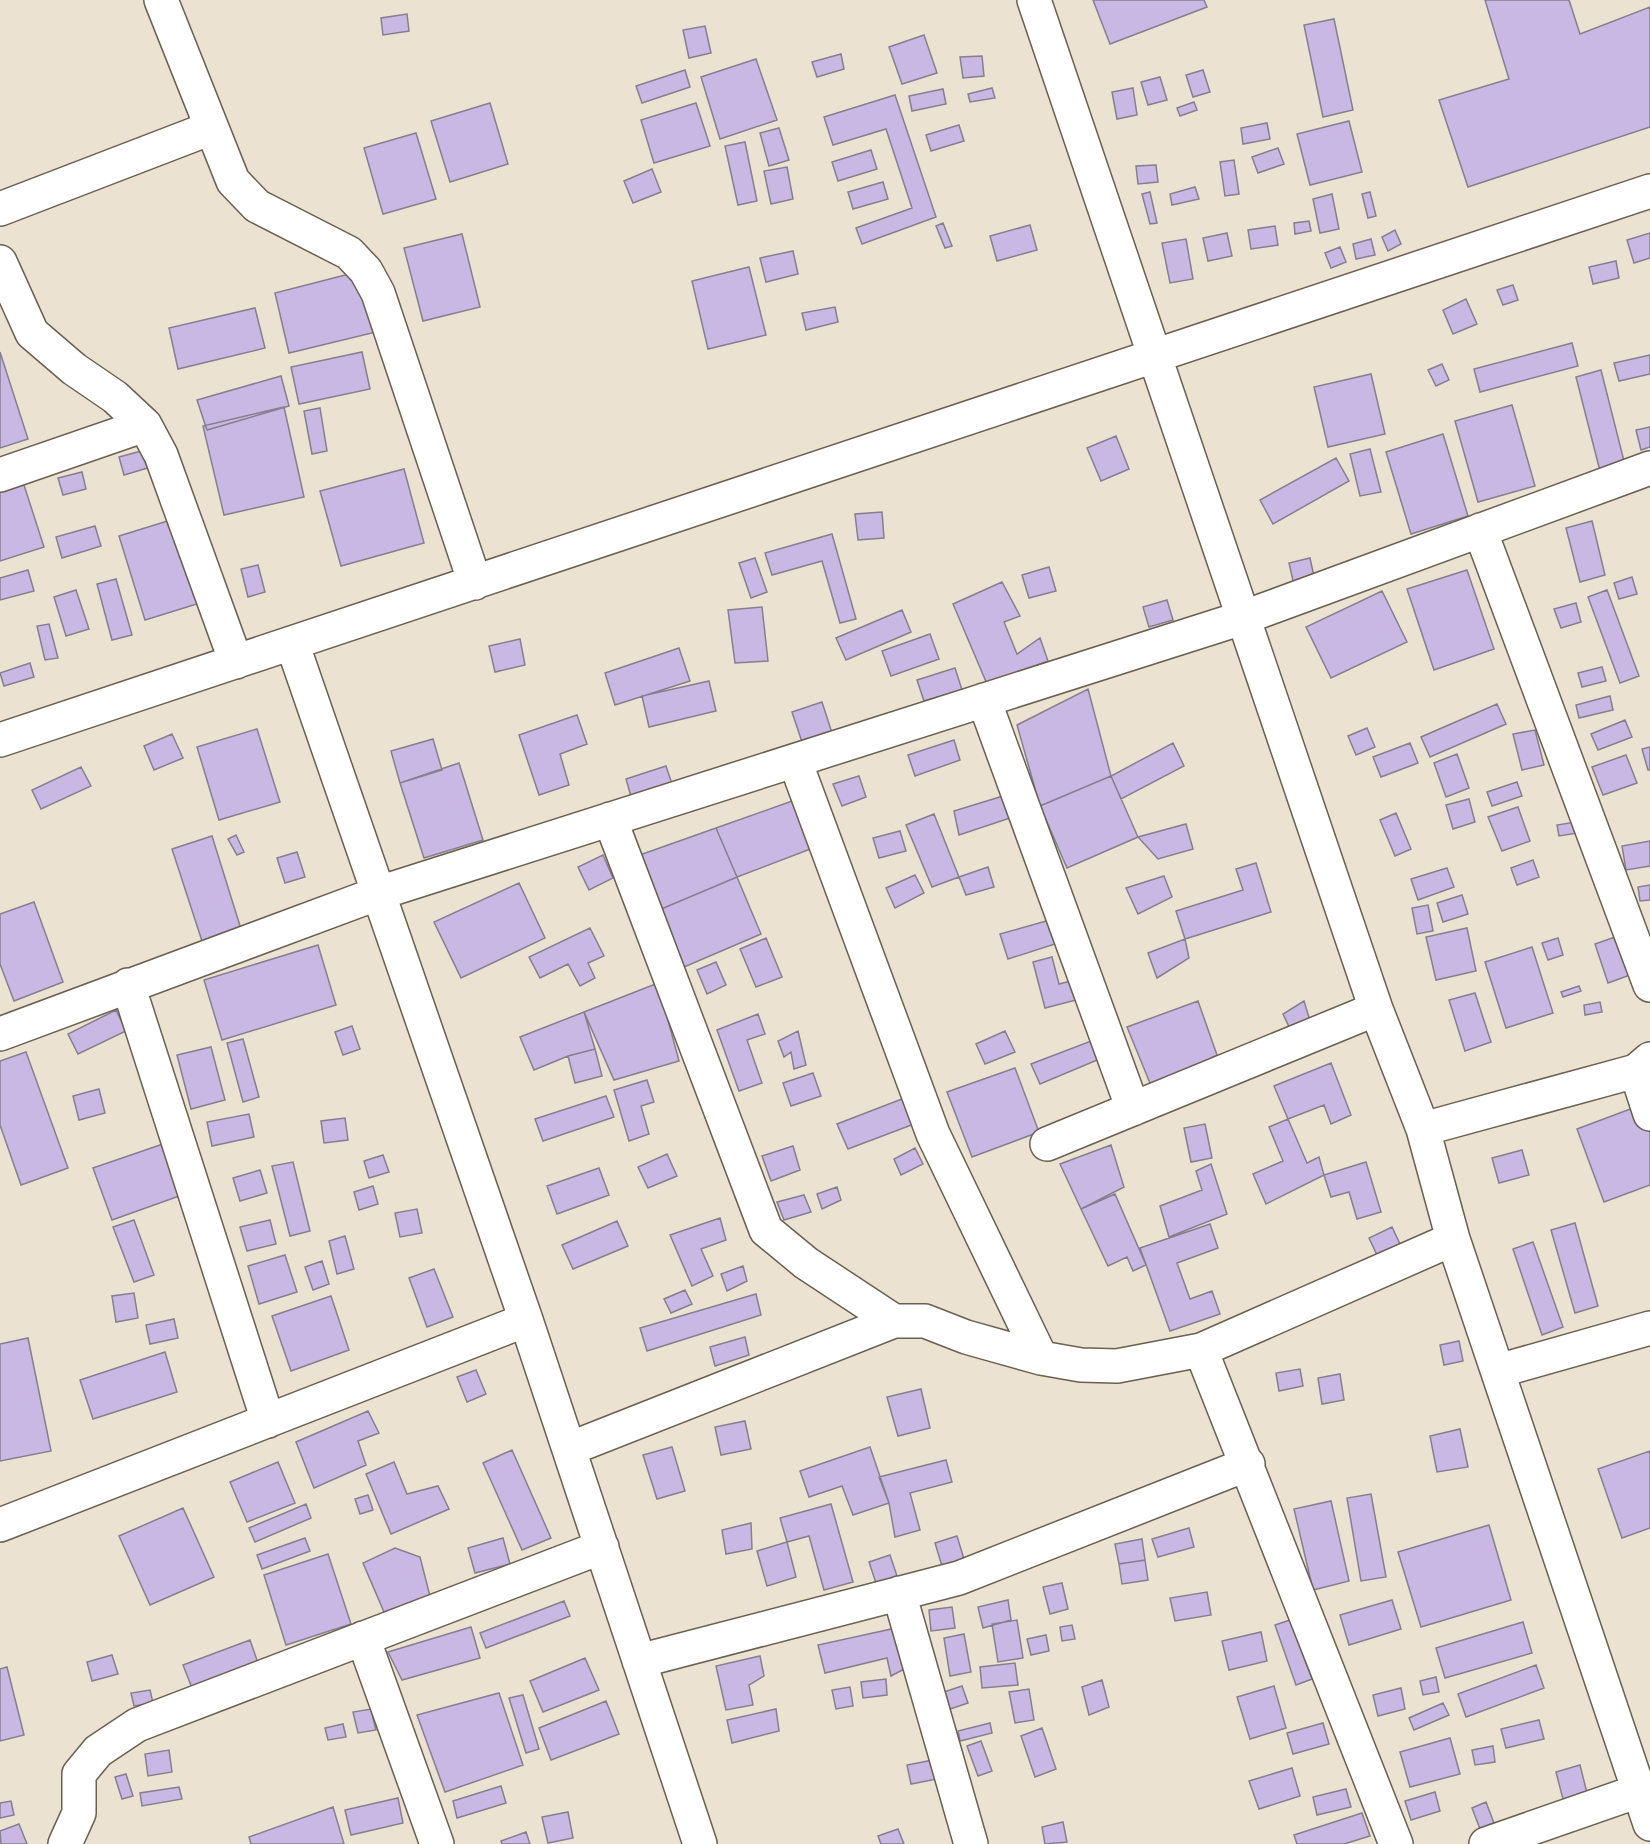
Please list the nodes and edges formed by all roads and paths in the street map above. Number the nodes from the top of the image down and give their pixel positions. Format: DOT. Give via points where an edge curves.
graph roads {
  1 [pos="161,0"];
  2 [pos="1035,0"];
  3 [pos="211,128"];
  4 [pos="1650,191"];
  5 [pos="0,208"];
  6 [pos="0,262"];
  7 [pos="1153,357"];
  8 [pos="145,425"];
  9 [pos="1650,468"];
  10 [pos="0,475"];
  11 [pos="1480,530"];
  12 [pos="475,583"];
  13 [pos="1242,618"];
  14 [pos="292,643"];
  15 [pos="236,662"];
  16 [pos="984,700"];
  17 [pos="0,740"];
  18 [pos="795,761"];
  19 [pos="610,819"];
  20 [pos="379,894"];
  21 [pos="128,985"];
  22 [pos="1650,985"];
  23 [pos="1376,1009"];
  24 [pos="0,1034"];
  25 [pos="1643,1065"];
  26 [pos="1133,1109"];
  27 [pos="1650,1114"];
  28 [pos="1423,1129"];
  29 [pos="1047,1144"];
  30 [pos="1453,1239"];
  31 [pos="526,1320"];
  32 [pos="894,1321"];
  33 [pos="1650,1328"];
  34 [pos="1201,1350"];
  35 [pos="1041,1358"];
  36 [pos="1498,1371"];
  37 [pos="268,1421"];
  38 [pos="569,1449"];
  39 [pos="1248,1464"];
  40 [pos="0,1525"];
  41 [pos="602,1547"];
  42 [pos="899,1593"];
  43 [pos="363,1638"];
  44 [pos="639,1661"];
  45 [pos="1644,1789"];
  46 [pos="1650,1824"];
  47 [pos="65,1844"];
  48 [pos="437,1844"];
  49 [pos="700,1844"];
  50 [pos="972,1844"];
  51 [pos="1396,1844"];
  52 [pos="1486,1844"];
  1 -- 3 [label="street"];
  2 -- 7 [label="street"];
  3 -- 5 [label="street"];
  3 -- 12 [label="street" via="232,181 257,206 323,237 349,253 366,271 378,293"];
  4 -- 7 [label="street"];
  6 -- 8 [label="street" via="32,333"];
  7 -- 12 [label="street"];
  7 -- 13 [label="street"];
  8 -- 10 [label="street"];
  8 -- 15 [label="street" via="161,454"];
  9 -- 11 [label="street"];
  11 -- 13 [label="street"];
  11 -- 22 [label="street"];
  12 -- 14 [label="street"];
  13 -- 16 [label="street"];
  13 -- 23 [label="street"];
  14 -- 15 [label="street"];
  14 -- 20 [label="street"];
  15 -- 17 [label="street"];
  16 -- 18 [label="street"];
  16 -- 26 [label="street"];
  18 -- 19 [label="street"];
  18 -- 35 [label="street" via="933,1134"];
  19 -- 20 [label="street"];
  19 -- 32 [label="street" via="766,1230 806,1263"];
  20 -- 21 [label="street"];
  20 -- 31 [label="street"];
  21 -- 24 [label="street"];
  21 -- 37 [label="street"];
  23 -- 26 [label="street"];
  23 -- 28 [label="street"];
  25 -- 27 [label="street"];
  25 -- 28 [label="street"];
  26 -- 29 [label="street"];
  28 -- 30 [label="street"];
  30 -- 34 [label="street"];
  30 -- 36 [label="street"];
  31 -- 37 [label="street"];
  31 -- 38 [label="street"];
  32 -- 35 [label="street" via="925,1321"];
  32 -- 38 [label="street"];
  33 -- 36 [label="street"];
  34 -- 35 [label="street" via="1118,1366"];
  34 -- 39 [label="street"];
  36 -- 45 [label="street"];
  37 -- 40 [label="street"];
  38 -- 41 [label="street"];
  39 -- 42 [label="street" via="959,1578"];
  39 -- 51 [label="street"];
  41 -- 43 [label="street"];
  41 -- 44 [label="street"];
  42 -- 44 [label="street"];
  42 -- 50 [label="street"];
  43 -- 47 [label="street" via="137,1725 98,1751 79,1774 80,1813"];
  43 -- 48 [label="street"];
  44 -- 49 [label="street"];
  45 -- 46 [label="street"];
  45 -- 52 [label="street"];
}
